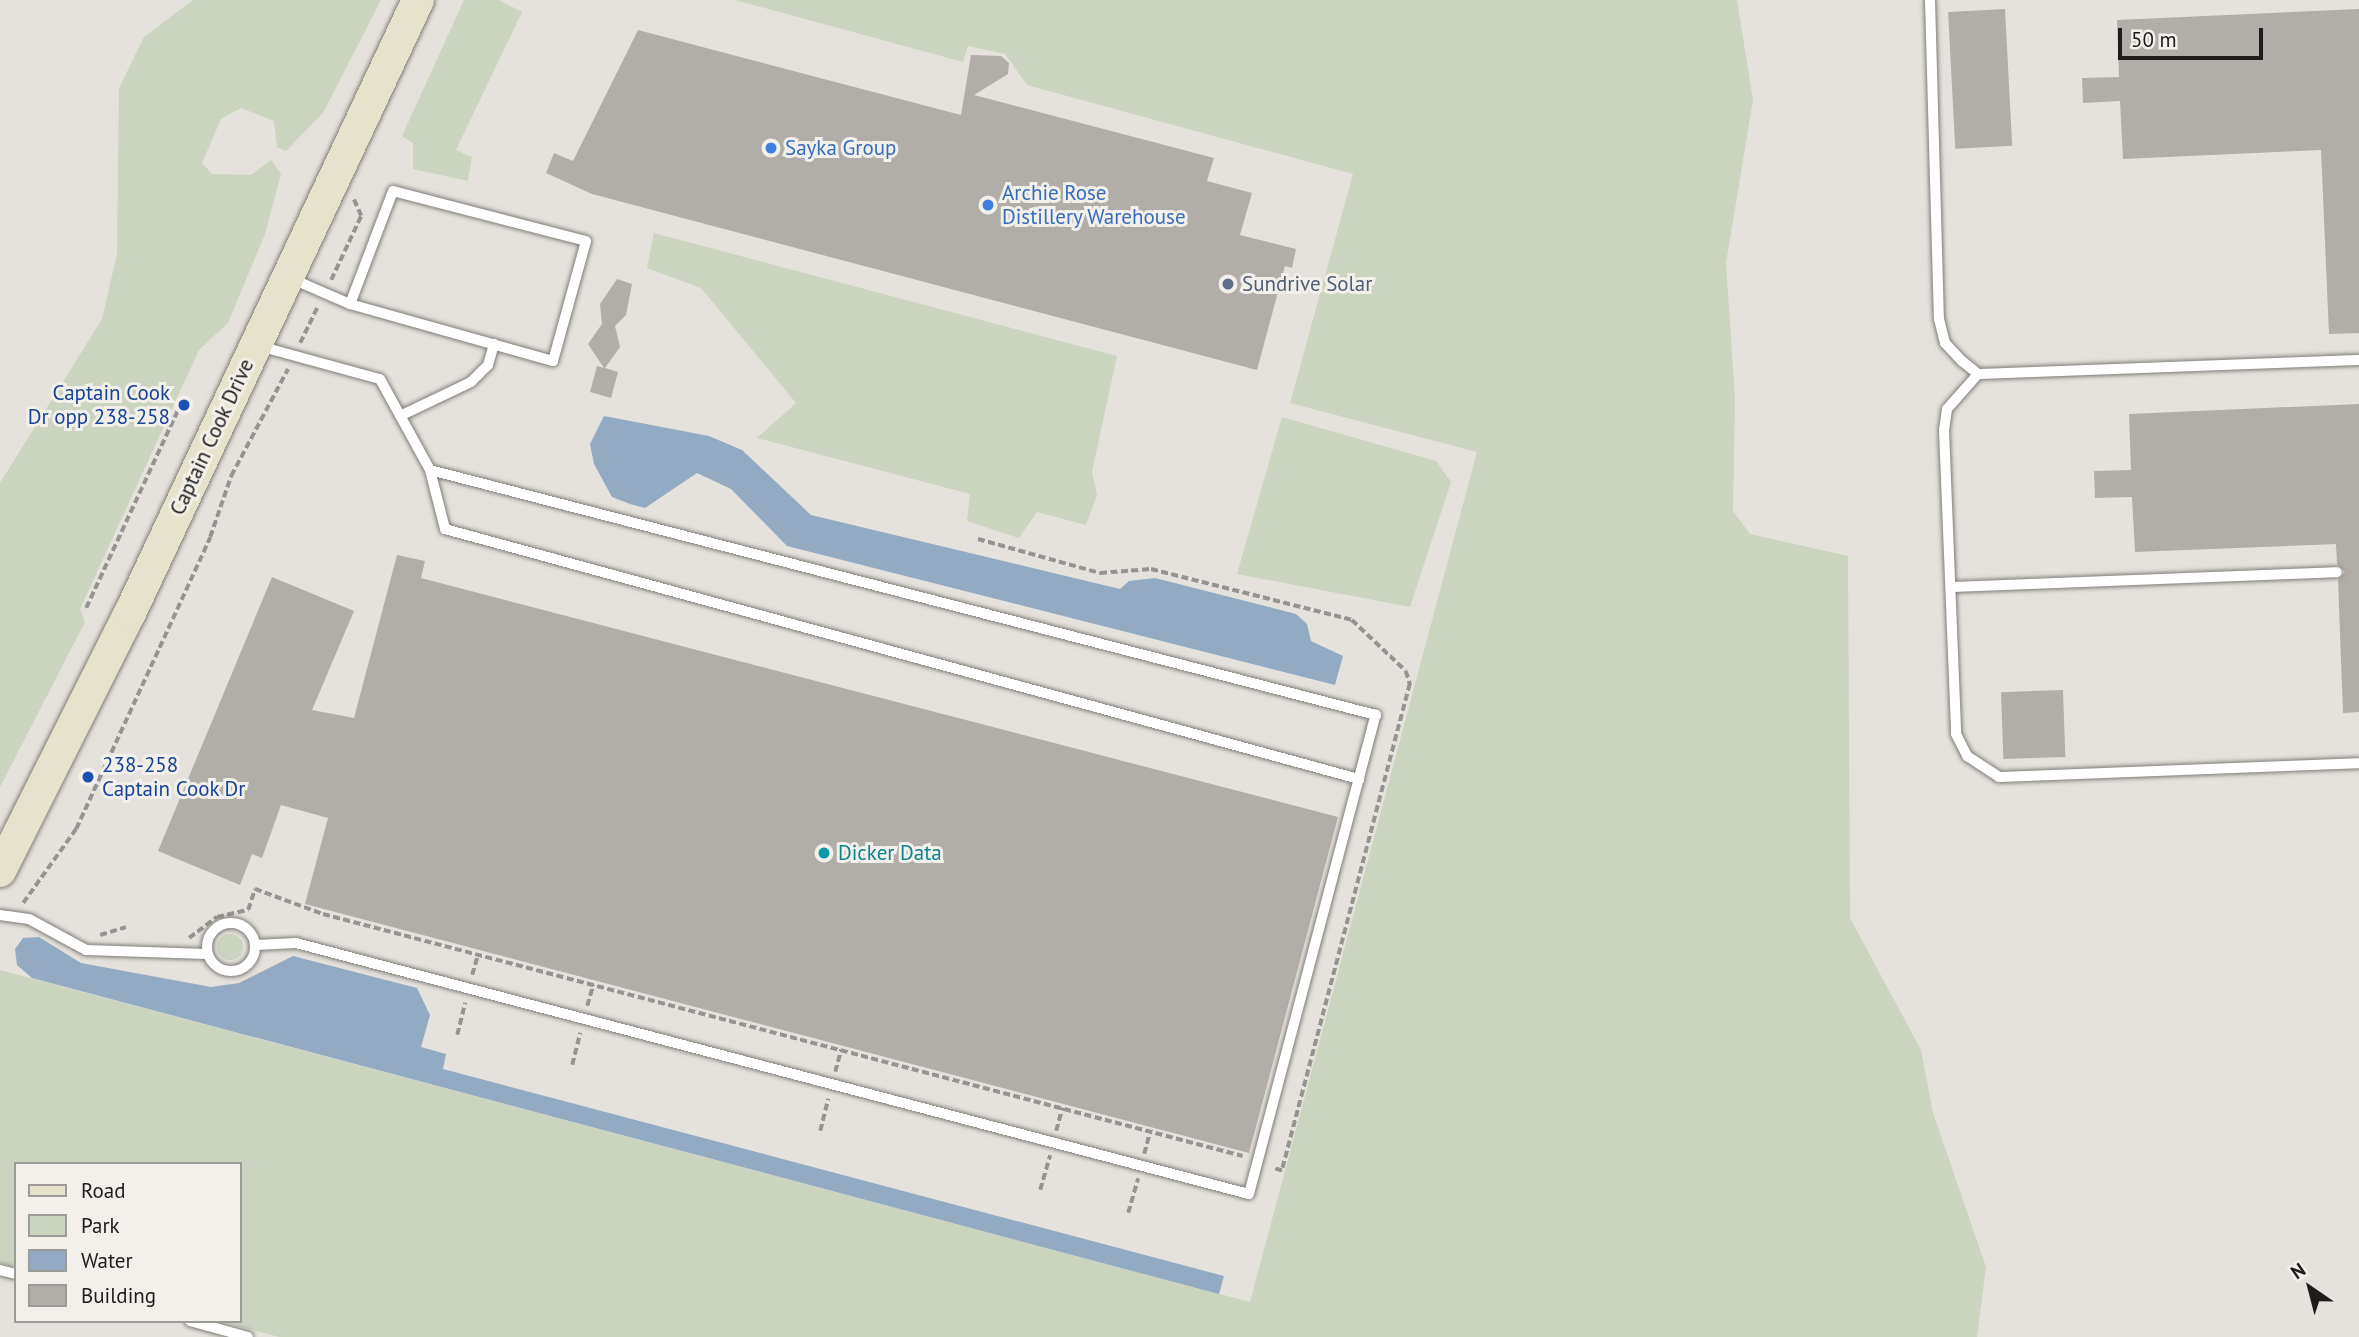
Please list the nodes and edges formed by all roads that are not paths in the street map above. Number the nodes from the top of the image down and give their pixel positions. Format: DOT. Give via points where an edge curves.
graph roads {
  1 [pos="418,0"];
  2 [pos="1930,0"];
  3 [pos="288,276"];
  4 [pos="350,304"];
  5 [pos="494,344"];
  6 [pos="256,345"];
  7 [pos="2356,358"];
  8 [pos="1978,374"];
  9 [pos="402,415"];
  10 [pos="430,470"];
  11 [pos="2337,572"];
  12 [pos="1951,587"];
  13 [pos="2359,763"];
  14 [pos="1359,779"];
  15 [pos="0,871"];
  16 [pos="0,915"];
  17 [pos="255,945"];
  18 [pos="207,954"];
  19 [pos="197,1323"];
  20 [pos="248,1337"];
  1 -- 3 [label="main road, Captain Cook Drive"];
  2 -- 8 [label="lane" via="1939,319 1945,343"];
  3 -- 4 [label="lane"];
  3 -- 6 [label="main road, Captain Cook Drive"];
  4 -- 5 [label="lane"];
  4 -- 5 [label="lane" via="393,191 586,241 553,361"];
  5 -- 9 [label="lane" via="481,375"];
  6 -- 9 [label="lane" via="380,379"];
  6 -- 15 [label="main road, Captain Cook Drive"];
  7 -- 8 [label="lane"];
  8 -- 12 [label="lane" via="1947,409"];
  9 -- 10 [label="lane"];
  10 -- 14 [label="lane" via="445,530"];
  10 -- 14 [label="lane" via="1376,715"];
  11 -- 12 [label="lane"];
  12 -- 13 [label="lane" via="1956,734 1967,756 1999,776"];
  14 -- 17 [label="lane" via="1249,1194 296,943"];
  16 -- 18 [label="lane" via="14,916 86,950 142,956"];
  17 -- 18 [label="lane" via="248,964 235,971 221,969"];
  17 -- 18 [label="lane" via="244,927 223,924 207,940"];
  19 -- 20 [label="lane"];
}
